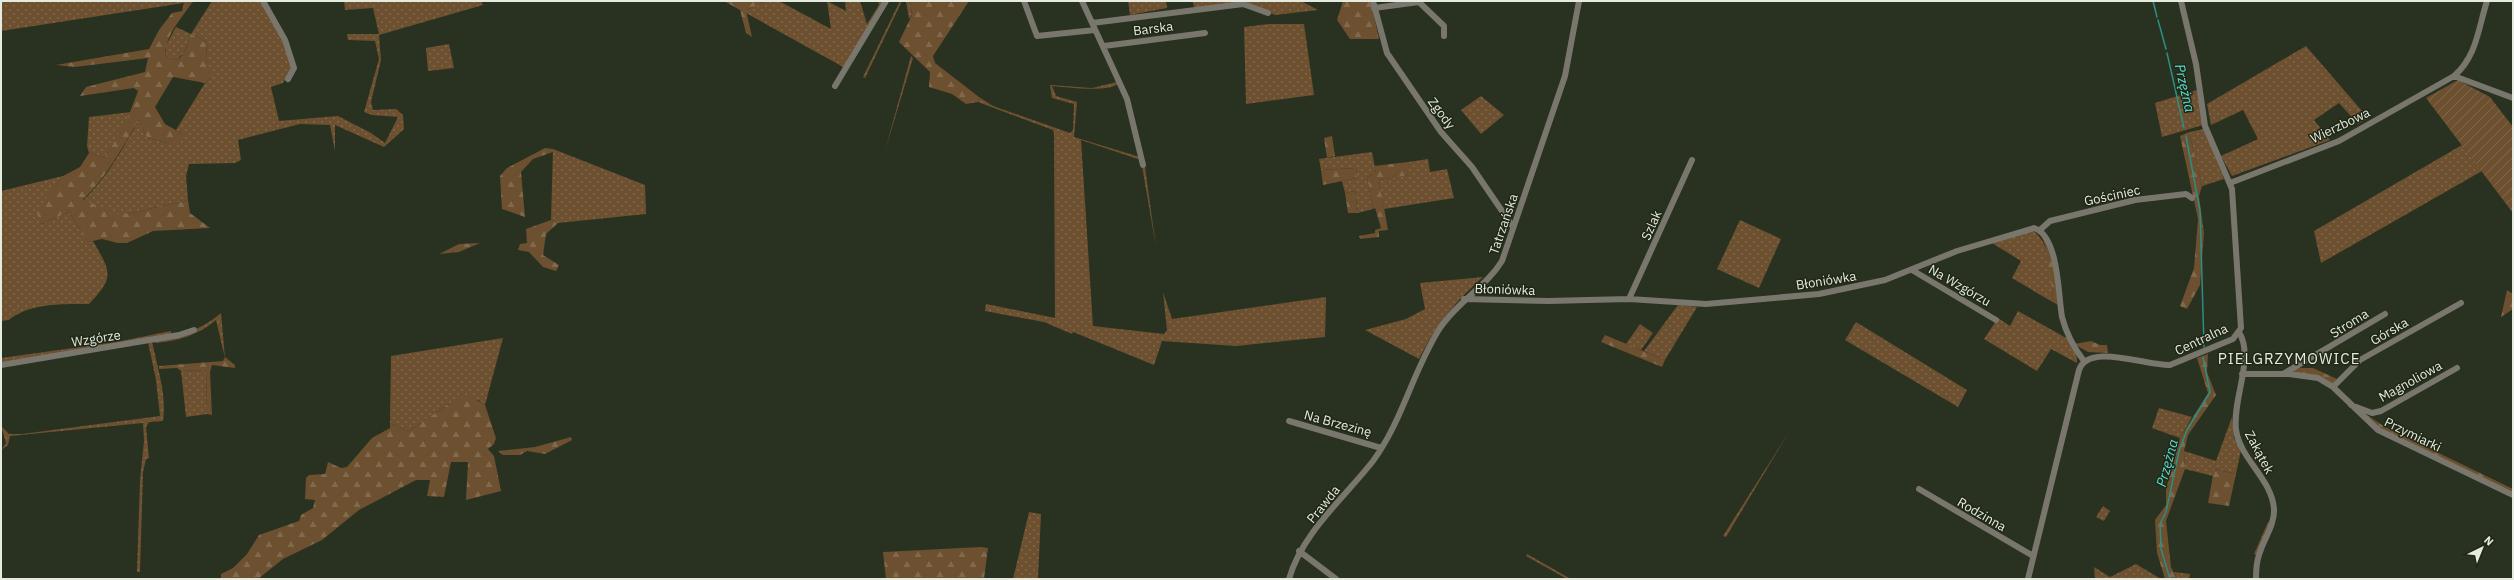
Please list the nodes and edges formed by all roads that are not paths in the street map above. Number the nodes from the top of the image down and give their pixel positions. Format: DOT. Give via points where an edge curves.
graph roads {
  1 [pos="263,1"];
  2 [pos="886,1"];
  3 [pos="1024,1"];
  4 [pos="1082,1"];
  5 [pos="1579,1"];
  6 [pos="2181,1"];
  7 [pos="2488,1"];
  8 [pos="1374,4"];
  9 [pos="1268,13"];
  10 [pos="1092,23"];
  11 [pos="1095,30"];
  12 [pos="1205,33"];
  13 [pos="1444,36"];
  14 [pos="1104,46"];
  15 [pos="2454,76"];
  16 [pos="288,79"];
  17 [pos="836,86"];
  18 [pos="2513,98"];
  19 [pos="1692,160"];
  20 [pos="1143,165"];
  21 [pos="2230,182"];
  22 [pos="2192,198"];
  23 [pos="1513,228"];
  24 [pos="2040,230"];
  25 [pos="1912,270"];
  26 [pos="1464,299"];
  27 [pos="1629,299"];
  28 [pos="2461,303"];
  29 [pos="2385,314"];
  30 [pos="1996,320"];
  31 [pos="194,330"];
  32 [pos="2239,332"];
  33 [pos="2084,361"];
  34 [pos="1,365"];
  35 [pos="2457,368"];
  36 [pos="2242,374"];
  37 [pos="2283,374"];
  38 [pos="2333,387"];
  39 [pos="2351,405"];
  40 [pos="1289,421"];
  41 [pos="1381,448"];
  42 [pos="1919,489"];
  43 [pos="2513,495"];
  44 [pos="1299,551"];
  45 [pos="2033,556"];
  46 [pos="1289,579"];
  47 [pos="1336,579"];
  48 [pos="2028,579"];
  49 [pos="2256,579"];
  1 -- 16 [label="street" via="288,48 294,68"];
  2 -- 17 [label="street"];
  3 -- 11 [label="street" via="1036,36"];
  4 -- 10 [label="street"];
  5 -- 23 [label="street, Tatrzańska" via="1565,76"];
  6 -- 21 [label="street, Centralna" via="2196,64 2205,126"];
  7 -- 15 [label="street, Wierzbowa" via="2473,52 2466,65"];
  8 -- 13 [label="street" via="1419,2 1444,26"];
  8 -- 23 [label="street, Zgody" via="1387,53 1441,132 1472,167"];
  9 -- 10 [label="street" via="1243,4"];
  10 -- 11 [label="street"];
  11 -- 14 [label="street"];
  12 -- 14 [label="street, Barska"];
  14 -- 20 [label="street" via="1127,99"];
  15 -- 18 [label="street"];
  15 -- 21 [label="street, Wierzbowa" via="2340,141"];
  19 -- 27 [label="street, Szlak"];
  21 -- 32 [label="street, Centralna" via="2240,294"];
  22 -- 24 [label="street, Gościniec" via="2186,194 2135,200 2050,221"];
  23 -- 26 [label="street, Tatrzańska" via="1506,253 1498,269"];
  24 -- 25 [label="street, Błoniówka" via="2025,229 1957,251"];
  24 -- 33 [label="street" via="2045,234 2055,265 2062,318 2071,342"];
  25 -- 27 [label="street, Błoniówka" via="1846,290 1730,303"];
  25 -- 30 [label="street, Na Wzgórzu"];
  26 -- 27 [label="street, Błoniówka" via="1548,302"];
  26 -- 41 [label="street, Tatrzańska" via="1431,343"];
  28 -- 38 [label="street, Górska" via="2360,360"];
  29 -- 37 [label="street, Stroma"];
  31 -- 34 [label="street, Wzgórze" via="179,335"];
  32 -- 33 [label="street, Centralna" via="2233,339 2170,365 2108,356 2092,356"];
  32 -- 36 [label="street, Zakątek" via="2245,348"];
  33 -- 45 [label="street" via="2077,378"];
  35 -- 39 [label="street, Magnoliowa" via="2381,411 2372,412"];
  36 -- 37 [label="street, Przymiarki"];
  36 -- 49 [label="street, Zakątek" via="2238,391 2236,430 2244,450 2269,492 2274,511 2258,556"];
  37 -- 38 [label="street, Przymiarki" via="2312,376"];
  38 -- 39 [label="street, Przymiarki"];
  39 -- 43 [label="street, Przymiarki" via="2378,430"];
  40 -- 41 [label="street, Na Brzezinę"];
  41 -- 44 [label="street, Prawda"];
  42 -- 45 [label="street, Rodzinna"];
  44 -- 46 [label="street, Prawda"];
  44 -- 47 [label="street"];
  45 -- 48 [label="street"];
}
